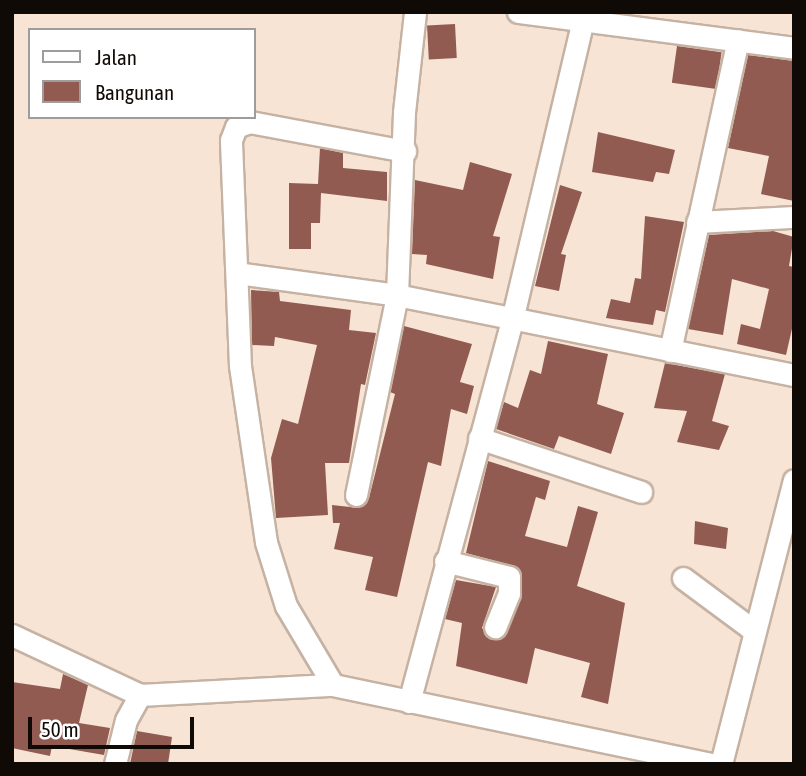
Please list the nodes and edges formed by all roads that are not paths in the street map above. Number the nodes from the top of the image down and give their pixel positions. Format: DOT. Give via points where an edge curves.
graph roads {
  1 [pos="415,12"];
  2 [pos="518,12"];
  3 [pos="583,19"];
  4 [pos="738,40"];
  5 [pos="794,48"];
  6 [pos="405,151"];
  7 [pos="794,217"];
  8 [pos="697,222"];
  9 [pos="237,273"];
  10 [pos="397,295"];
  11 [pos="512,320"];
  12 [pos="670,351"];
  13 [pos="794,375"];
  14 [pos="479,438"];
  15 [pos="794,480"];
  16 [pos="641,492"];
  17 [pos="356,495"];
  18 [pos="444,561"];
  19 [pos="683,578"];
  20 [pos="495,627"];
  21 [pos="753,630"];
  22 [pos="12,635"];
  23 [pos="332,685"];
  24 [pos="140,695"];
  25 [pos="409,702"];
  26 [pos="115,764"];
  27 [pos="712,764"];
  28 [pos="721,764"];
  1 -- 6 [label="street" via="404,112"];
  2 -- 3 [label="street"];
  3 -- 4 [label="street"];
  3 -- 11 [label="street"];
  4 -- 5 [label="street"];
  4 -- 8 [label="street"];
  6 -- 9 [label="street" via="250,122 236,127 230,140"];
  6 -- 10 [label="street"];
  7 -- 8 [label="street"];
  8 -- 12 [label="street"];
  9 -- 10 [label="street"];
  9 -- 23 [label="street" via="240,366 266,542 286,606"];
  10 -- 11 [label="street"];
  10 -- 17 [label="street"];
  11 -- 12 [label="street"];
  11 -- 14 [label="street"];
  12 -- 13 [label="street"];
  14 -- 16 [label="street"];
  14 -- 18 [label="street"];
  15 -- 21 [label="street"];
  18 -- 20 [label="street" via="509,577 509,593"];
  18 -- 25 [label="street"];
  19 -- 21 [label="street"];
  21 -- 28 [label="street"];
  22 -- 24 [label="street"];
  23 -- 24 [label="street"];
  23 -- 25 [label="street"];
  24 -- 26 [label="street" via="126,720"];
  25 -- 27 [label="street"];
}
